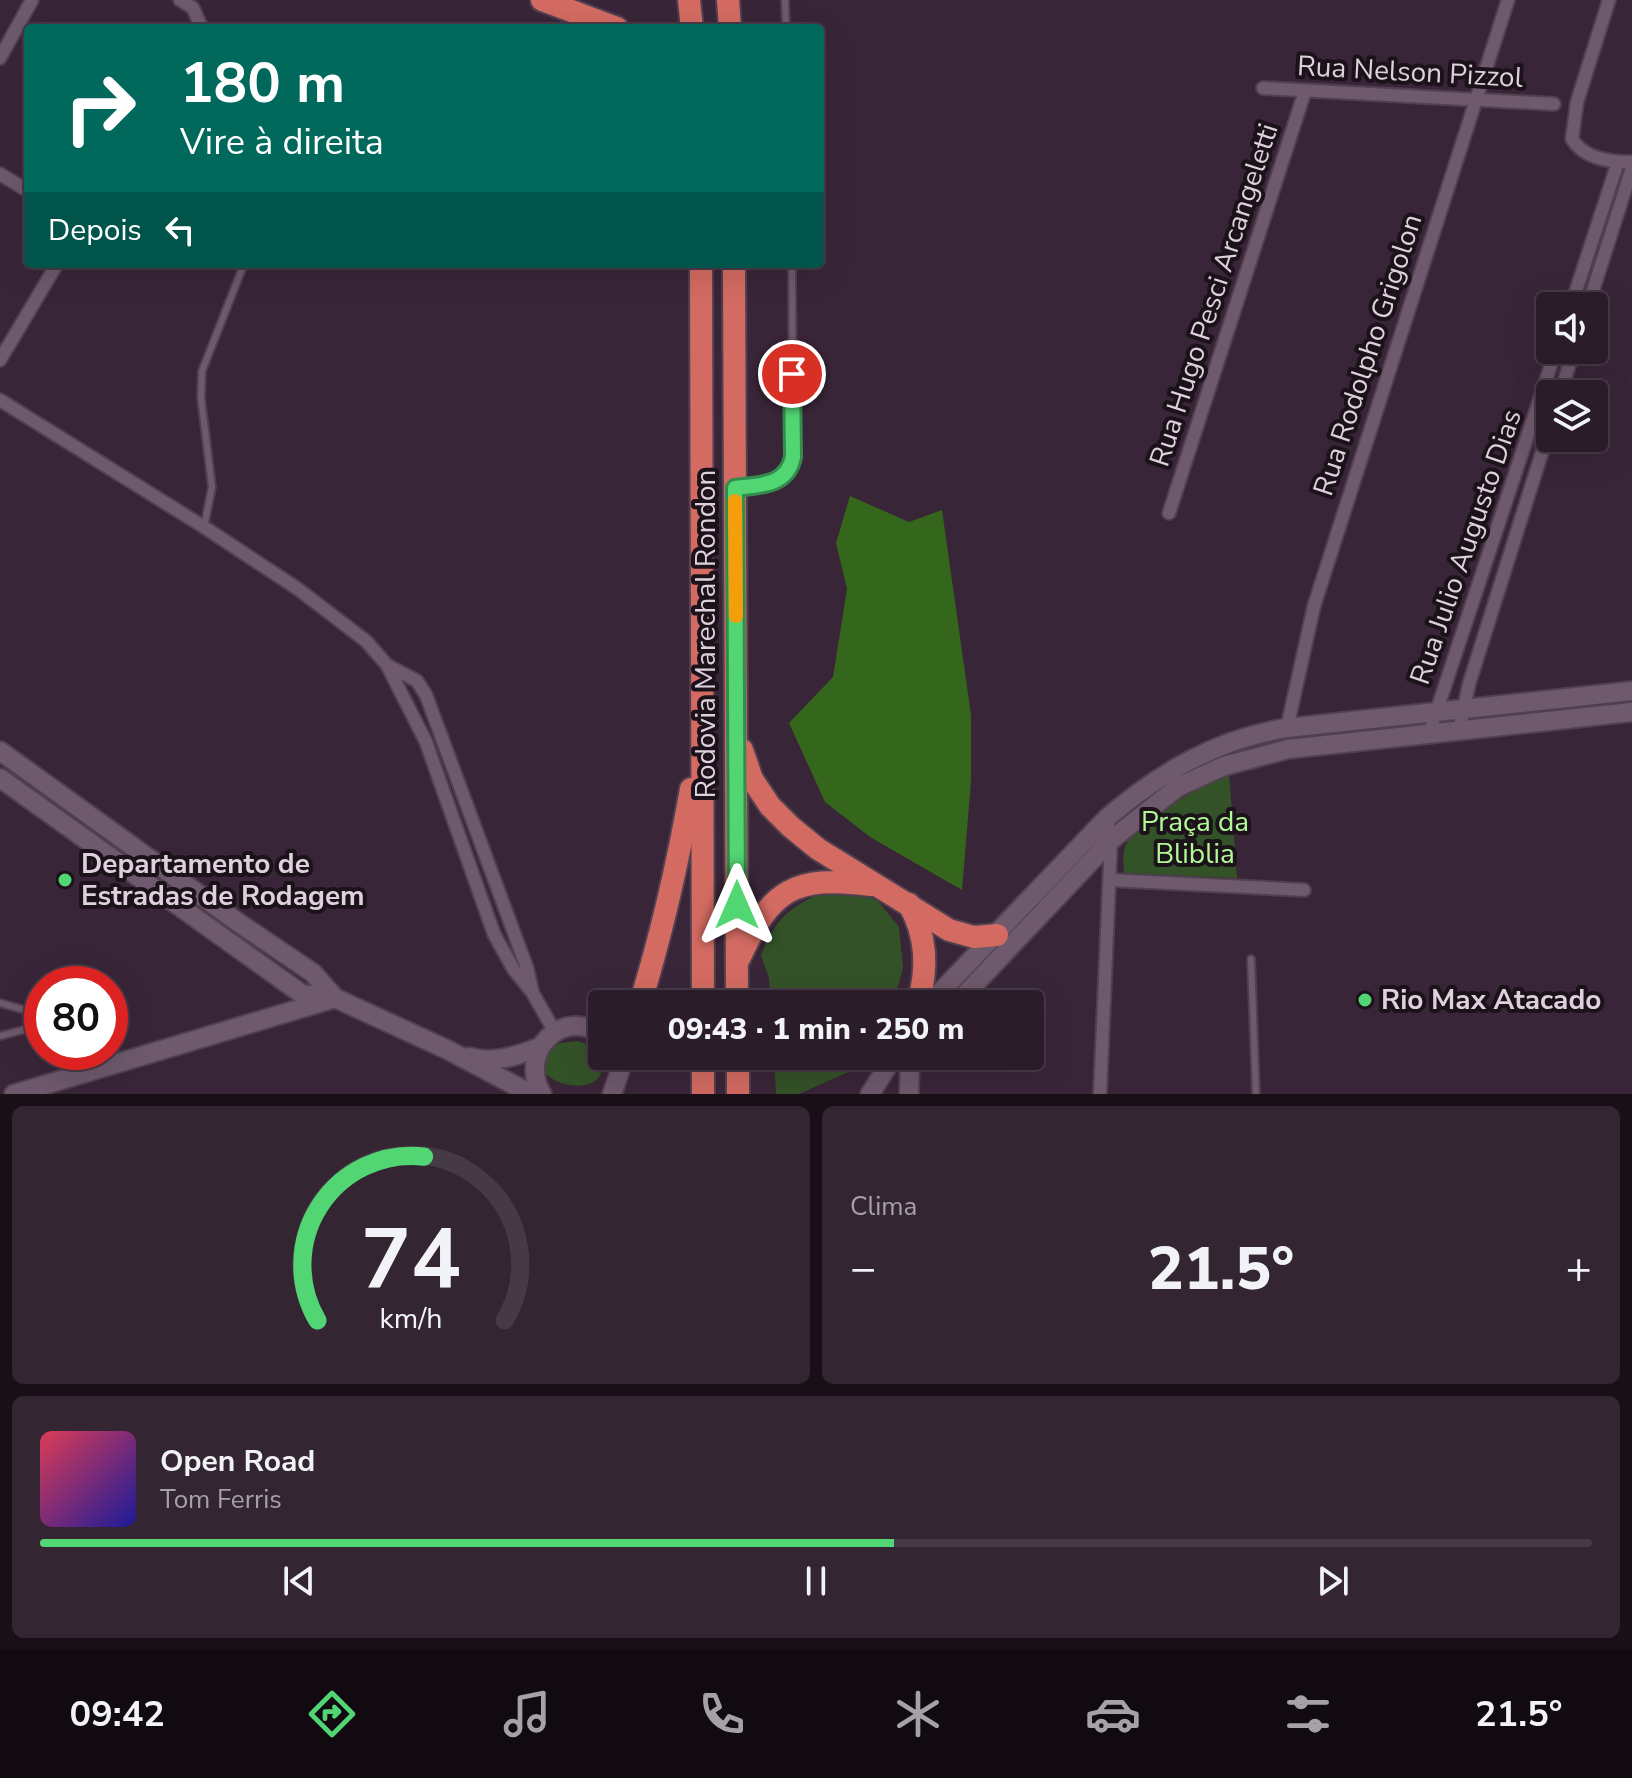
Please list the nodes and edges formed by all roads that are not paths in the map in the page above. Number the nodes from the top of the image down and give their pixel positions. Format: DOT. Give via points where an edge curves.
graph roads {
  1 [pos="32,0"];
  2 [pos="180,0"];
  3 [pos="542,0"];
  4 [pos="689,0"];
  5 [pos="785,0"];
  6 [pos="1508,0"];
  7 [pos="1609,0"];
  8 [pos="198,24"];
  9 [pos="606,24"];
  10 [pos="692,24"];
  11 [pos="786,24"];
  12 [pos="0,58"];
  13 [pos="1263,88"];
  14 [pos="1305,91"];
  15 [pos="1474,101"];
  16 [pos="1554,104"];
  17 [pos="1618,162"];
  18 [pos="1632,165"];
  19 [pos="0,174"];
  20 [pos="24,189"];
  21 [pos="55,268"];
  22 [pos="242,268"];
  23 [pos="701,268"];
  24 [pos="734,268"];
  25 [pos="792,268"];
  26 [pos="1576,292"];
  27 [pos="1592,292"];
  28 [pos="0,360"];
  29 [pos="1551,364"];
  30 [pos="0,400"];
  31 [pos="1542,452"];
  32 [pos="735,488"];
  33 [pos="1169,513"];
  34 [pos="204,527"];
  35 [pos="387,665"];
  36 [pos="1632,691"];
  37 [pos="1462,711"];
  38 [pos="1632,712"];
  39 [pos="1434,713"];
  40 [pos="1287,728"];
  41 [pos="736,731"];
  42 [pos="1459,731"];
  43 [pos="1429,734"];
  44 [pos="701,737"];
  45 [pos="0,751"];
  46 [pos="0,778"];
  47 [pos="466,800"];
  48 [pos="450,806"];
  49 [pos="1107,818"];
  50 [pos="1111,840"];
  51 [pos="486,858"];
  52 [pos="470,865"];
  53 [pos="1110,880"];
  54 [pos="876,885"];
  55 [pos="1304,890"];
  56 [pos="908,903"];
  57 [pos="997,935"];
  58 [pos="1251,959"];
  59 [pos="737,963"];
  60 [pos="644,990"];
  61 [pos="703,990"];
  62 [pos="737,990"];
  63 [pos="921,990"];
  64 [pos="943,990"];
  65 [pos="969,990"];
  66 [pos="532,992"];
  67 [pos="335,998"];
  68 [pos="0,1003"];
  69 [pos="24,1010"];
  70 [pos="588,1028"];
  71 [pos="24,1030"];
  72 [pos="555,1032"];
  73 [pos="0,1036"];
  74 [pos="540,1047"];
  75 [pos="448,1050"];
  76 [pos="618,1070"];
  77 [pos="620,1070"];
  78 [pos="703,1070"];
  79 [pos="738,1070"];
  80 [pos="895,1070"];
  81 [pos="908,1070"];
  82 [pos="14,1094"];
  83 [pos="531,1094"];
  84 [pos="542,1094"];
  85 [pos="612,1094"];
  86 [pos="625,1094"];
  87 [pos="703,1094"];
  88 [pos="738,1094"];
  89 [pos="870,1094"];
  90 [pos="909,1094"];
  91 [pos="1100,1094"];
  92 [pos="1256,1094"];
  1 -- 12 [label="street"];
  2 -- 8 [label="street" via="193,8"];
  3 -- 9 [label="highway"];
  4 -- 10 [label="highway"];
  5 -- 11 [label="lane"];
  6 -- 15 [label="street, Rua Rodolpho Grigolon"];
  7 -- 17 [label="street" via="1577,102 1572,139 1585,153"];
  13 -- 14 [label="street, Rua Nelson Pizzol"];
  14 -- 15 [label="street, Rua Nelson Pizzol"];
  14 -- 33 [label="street, Rua Hugo Pesci Arcangeletti"];
  15 -- 16 [label="street, Rua Nelson Pizzol"];
  15 -- 40 [label="street, Rua Rodolpho Grigolon" via="1314,606"];
  17 -- 18 [label="street"];
  17 -- 26 [label="street"];
  18 -- 27 [label="street"];
  19 -- 20 [label="street"];
  21 -- 28 [label="street"];
  22 -- 34 [label="lane" via="202,371 212,487"];
  23 -- 44 [label="highway, Rodovia Marechal Rondon"];
  24 -- 32 [label="highway, Rodovia Marechal Rondon"];
  25 -- 32 [label="lane" via="793,457 784,477"];
  29 -- 39 [label="street, Rua Julio Augusto Dias"];
  30 -- 34 [label="street"];
  31 -- 37 [label="street, Rua Julio Augusto Dias"];
  32 -- 41 [label="highway, Rodovia Marechal Rondon"];
  34 -- 35 [label="street" via="336,617"];
  35 -- 47 [label="street" via="417,681 426,695"];
  35 -- 48 [label="street" via="426,742"];
  36 -- 37 [label="street"];
  37 -- 39 [label="street"];
  37 -- 42 [label="street, Rua Julio Augusto Dias"];
  38 -- 42 [label="street"];
  39 -- 40 [label="street"];
  39 -- 43 [label="street, Rua Julio Augusto Dias"];
  40 -- 49 [label="street" via="1201,753 1139,791"];
  41 -- 54 [label="highway" via="752,779 770,806 818,849"];
  41 -- 59 [label="highway, Rodovia Marechal Rondon"];
  42 -- 43 [label="street"];
  43 -- 50 [label="street" via="1288,749 1224,766 1178,787"];
  44 -- 60 [label="highway" via="677,868"];
  44 -- 61 [label="highway, Rodovia Marechal Rondon"];
  45 -- 67 [label="street" via="313,973"];
  46 -- 67 [label="street" via="302,994"];
  47 -- 48 [label="street"];
  47 -- 51 [label="street"];
  48 -- 52 [label="street"];
  49 -- 50 [label="street"];
  49 -- 57 [label="street"];
  50 -- 53 [label="street"];
  50 -- 65 [label="street"];
  51 -- 52 [label="street"];
  51 -- 66 [label="street"];
  52 -- 66 [label="street" via="494,934"];
  53 -- 55 [label="street"];
  53 -- 91 [label="street"];
  54 -- 56 [label="highway"];
  54 -- 59 [label="highway" via="809,882 788,892 759,919"];
  56 -- 57 [label="highway" via="962,936"];
  56 -- 63 [label="highway" via="925,952"];
  57 -- 64 [label="street"];
  58 -- 92 [label="lane"];
  59 -- 62 [label="highway, Rodovia Marechal Rondon"];
  66 -- 72 [label="street"];
  67 -- 75 [label="street"];
  67 -- 82 [label="street"];
  68 -- 69 [label="lane"];
  70 -- 72 [label="street"];
  71 -- 73 [label="lane"];
  72 -- 74 [label="street"];
  74 -- 75 [label="street" via="514,1057 480,1060"];
  74 -- 84 [label="street" via="534,1067"];
  75 -- 83 [label="street"];
  76 -- 85 [label="street"];
  77 -- 86 [label="street"];
  78 -- 87 [label="highway"];
  79 -- 88 [label="highway"];
  80 -- 89 [label="street"];
  81 -- 90 [label="street"];
}
